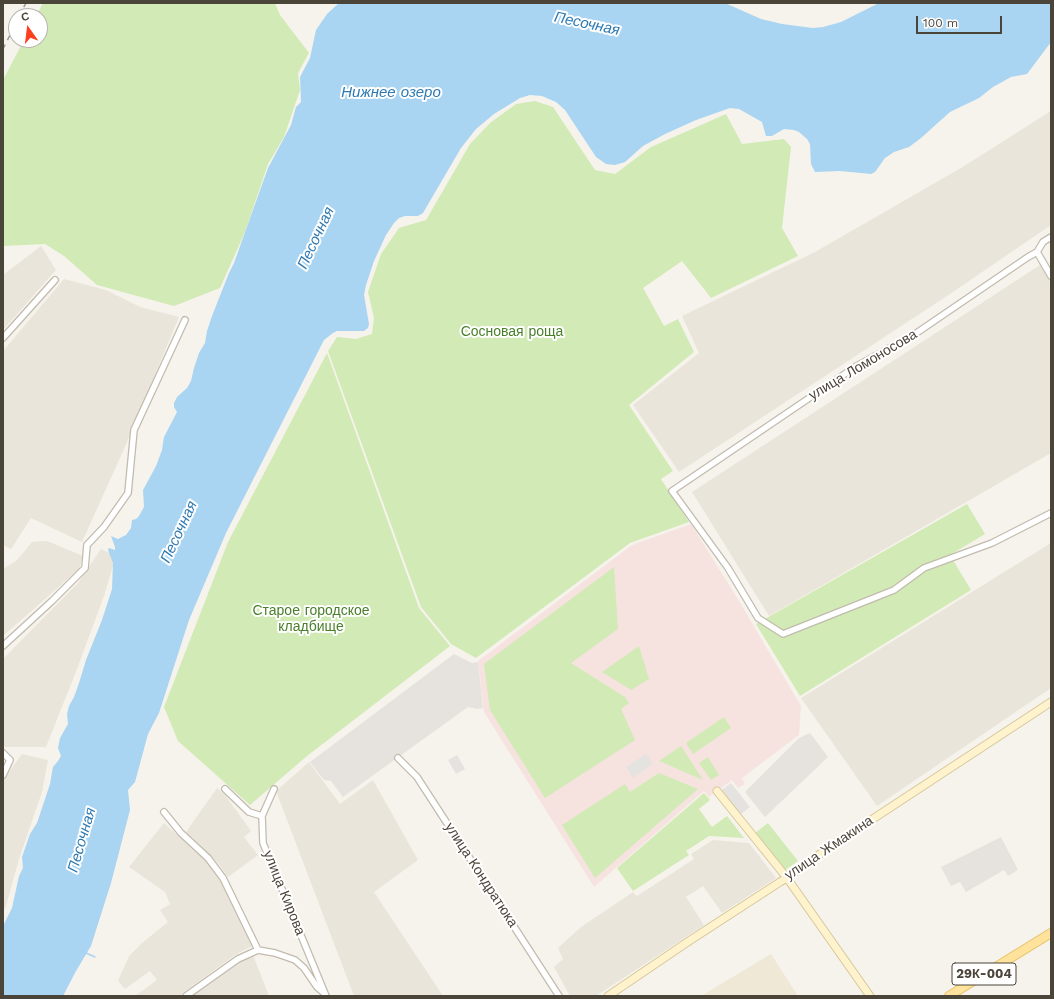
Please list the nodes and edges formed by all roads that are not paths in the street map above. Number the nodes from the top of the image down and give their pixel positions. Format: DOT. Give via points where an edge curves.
graph roads {
  1 [pos="1051,237"];
  2 [pos="1037,252"];
  3 [pos="1051,276"];
  4 [pos="55,280"];
  5 [pos="185,320"];
  6 [pos="3,338"];
  7 [pos="1051,513"];
  8 [pos="3,646"];
  9 [pos="1051,702"];
  10 [pos="3,753"];
  11 [pos="398,758"];
  12 [pos="3,775"];
  13 [pos="225,789"];
  14 [pos="274,789"];
  15 [pos="717,791"];
  16 [pos="164,812"];
  17 [pos="262,816"];
  18 [pos="788,878"];
  19 [pos="1051,933"];
  20 [pos="1051,940"];
  21 [pos="258,950"];
  22 [pos="1020,952"];
  23 [pos="325,995"];
  24 [pos="186,996"];
  25 [pos="559,996"];
  26 [pos="608,996"];
  27 [pos="870,996"];
  28 [pos="949,996"];
  1 -- 2 [label="street, улица Ломоносова" via="1043,242"];
  2 -- 3 [label="street"];
  2 -- 7 [label="street, улица Ломоносова" via="915,334 855,367 672,491 728,568 758,618 783,634 894,590 924,568 992,543"];
  4 -- 6 [label="street"];
  5 -- 8 [label="street" via="134,430 128,493 104,527 87,545 85,568"];
  9 -- 18 [label="street, улица Жмакина" via="820,853"];
  10 -- 12 [label="street" via="10,760"];
  11 -- 25 [label="street, улица Кондратюка" via="417,776"];
  13 -- 17 [label="street" via="249,812"];
  14 -- 17 [label="street, улица Кирова"];
  15 -- 18 [label="street"];
  16 -- 21 [label="street" via="181,833 208,858 223,878"];
  17 -- 23 [label="street, улица Кирова" via="263,843"];
  18 -- 26 [label="street, улица Жмакина"];
  18 -- 27 [label="street"];
  19 -- 22 [label="main road"];
  20 -- 22 [label="main road, 29К-004"];
  21 -- 23 [label="street" via="275,953 300,963"];
  21 -- 24 [label="street" via="238,959"];
  22 -- 28 [label="main road, 29К-004"];
}
